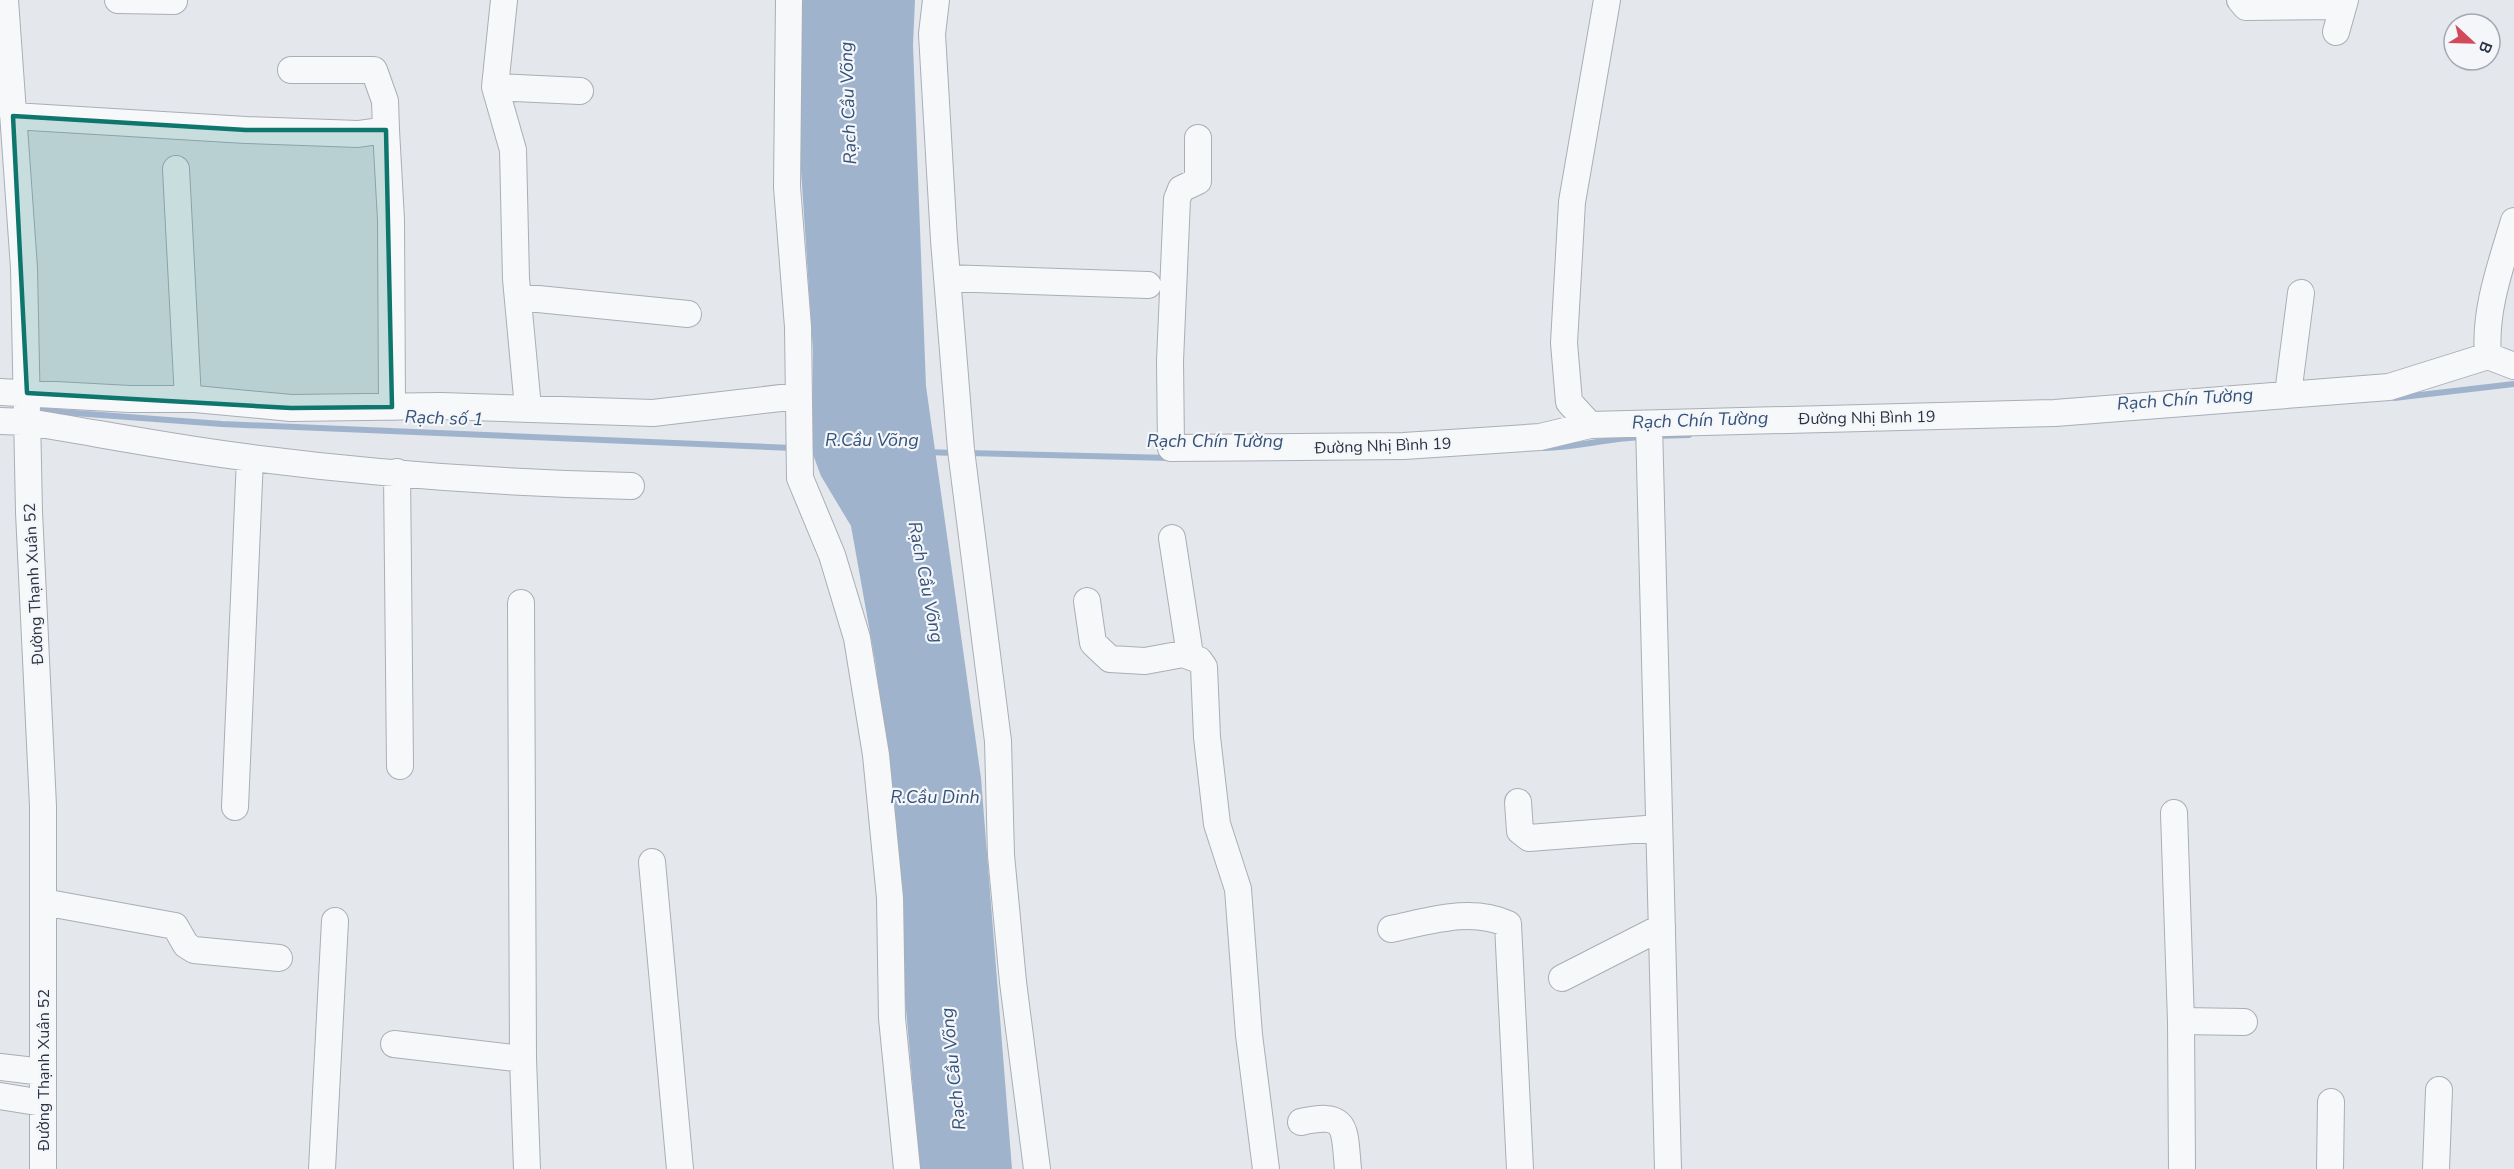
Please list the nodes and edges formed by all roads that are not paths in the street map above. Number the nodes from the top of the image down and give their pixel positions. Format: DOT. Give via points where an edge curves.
graph roads {
  1 [pos="5,0"];
  2 [pos="118,0"];
  3 [pos="504,0"];
  4 [pos="789,0"];
  5 [pos="936,0"];
  6 [pos="1607,0"];
  7 [pos="2240,0"];
  8 [pos="174,1"];
  9 [pos="2344,3"];
  10 [pos="2336,32"];
  11 [pos="291,70"];
  12 [pos="495,87"];
  13 [pos="580,91"];
  14 [pos="13,116"];
  15 [pos="386,130"];
  16 [pos="1198,138"];
  17 [pos="176,169"];
  18 [pos="2514,221"];
  19 [pos="947,278"];
  20 [pos="1148,285"];
  21 [pos="2301,293"];
  22 [pos="518,297"];
  23 [pos="688,314"];
  24 [pos="2488,356"];
  25 [pos="2514,366"];
  26 [pos="0,392"];
  27 [pos="27,393"];
  28 [pos="2288,394"];
  29 [pos="798,396"];
  30 [pos="188,399"];
  31 [pos="392,407"];
  32 [pos="528,408"];
  33 [pos="0,421"];
  34 [pos="28,422"];
  35 [pos="1590,425"];
  36 [pos="1650,433"];
  37 [pos="250,458"];
  38 [pos="397,472"];
  39 [pos="631,486"];
  40 [pos="1172,538"];
  41 [pos="1087,601"];
  42 [pos="521,603"];
  43 [pos="1190,655"];
  44 [pos="400,766"];
  45 [pos="1518,802"];
  46 [pos="235,807"];
  47 [pos="2174,813"];
  48 [pos="1659,828"];
  49 [pos="652,862"];
  50 [pos="43,902"];
  51 [pos="335,921"];
  52 [pos="1662,927"];
  53 [pos="1391,929"];
  54 [pos="279,958"];
  55 [pos="1562,978"];
  56 [pos="2181,1022"];
  57 [pos="2244,1022"];
  58 [pos="394,1044"];
  59 [pos="523,1059"];
  60 [pos="0,1067"];
  61 [pos="43,1072"];
  62 [pos="2439,1090"];
  63 [pos="0,1096"];
  64 [pos="43,1102"];
  65 [pos="2331,1102"];
  66 [pos="1301,1122"];
  67 [pos="43,1169"];
  68 [pos="322,1169"];
  69 [pos="527,1169"];
  70 [pos="680,1169"];
  71 [pos="907,1169"];
  72 [pos="1037,1169"];
  73 [pos="1266,1169"];
  74 [pos="1348,1169"];
  75 [pos="1520,1169"];
  76 [pos="1668,1169"];
  77 [pos="2182,1169"];
  78 [pos="2330,1169"];
  79 [pos="2436,1169"];
  1 -- 14 [label="street, Đường Thạnh Xuân 52"];
  2 -- 8 [label="street"];
  3 -- 12 [label="street"];
  4 -- 29 [label="street" via="787,187 798,327"];
  5 -- 19 [label="street" via="932,34"];
  6 -- 35 [label="street" via="1572,202 1564,343 1569,402"];
  7 -- 9 [label="street" via="2246,7"];
  9 -- 10 [label="street"];
  11 -- 15 [label="street" via="375,70 385,101"];
  12 -- 13 [label="street"];
  12 -- 22 [label="street" via="513,150"];
  14 -- 15 [label="street" via="358,134"];
  14 -- 27 [label="street, Đường Thạnh Xuân 52" via="24,268"];
  15 -- 31 [label="street" via="391,220"];
  16 -- 35 [label="street, Đường Nhị Bình 19" via="1198,181 1181,189 1177,199 1170,361 1171,448 1404,446 1540,437"];
  17 -- 30 [label="street"];
  18 -- 24 [label="street" via="2486,332"];
  19 -- 20 [label="street"];
  19 -- 72 [label="street" via="962,459 998,741 1013,982"];
  21 -- 28 [label="street"];
  22 -- 23 [label="street"];
  22 -- 32 [label="street"];
  24 -- 25 [label="street"];
  24 -- 28 [label="street, Đường Nhị Bình 19" via="2389,387"];
  26 -- 27 [label="street"];
  27 -- 30 [label="street"];
  27 -- 34 [label="street, Đường Thạnh Xuân 52"];
  28 -- 36 [label="street, Đường Nhị Bình 19" via="2055,413 1730,420"];
  29 -- 32 [label="street" via="653,413"];
  29 -- 71 [label="street" via="800,478 832,555 856,638 876,755 890,898 892,1018"];
  30 -- 31 [label="street" via="291,408"];
  31 -- 32 [label="street"];
  33 -- 34 [label="street"];
  34 -- 37 [label="street"];
  34 -- 50 [label="street, Đường Thạnh Xuân 52"];
  35 -- 36 [label="street, Đường Nhị Bình 19"];
  36 -- 48 [label="street"];
  37 -- 38 [label="street"];
  37 -- 46 [label="street"];
  38 -- 39 [label="street" via="521,483"];
  38 -- 44 [label="street"];
  40 -- 43 [label="street"];
  41 -- 43 [label="street" via="1093,643 1110,659 1145,661"];
  42 -- 59 [label="street"];
  43 -- 73 [label="street" via="1204,667 1217,824 1239,889 1249,1035"];
  45 -- 48 [label="street" via="1520,831 1529,838"];
  47 -- 56 [label="street"];
  48 -- 52 [label="street"];
  49 -- 70 [label="street"];
  50 -- 54 [label="street" via="176,926 186,945 194,950"];
  50 -- 61 [label="street, Đường Thạnh Xuân 52"];
  51 -- 68 [label="street"];
  52 -- 55 [label="street"];
  52 -- 76 [label="street"];
  53 -- 75 [label="street" via="1452,916 1491,917 1508,924"];
  56 -- 57 [label="street"];
  56 -- 77 [label="street"];
  58 -- 59 [label="street"];
  59 -- 69 [label="street"];
  60 -- 61 [label="street"];
  61 -- 64 [label="street, Đường Thạnh Xuân 52"];
  62 -- 79 [label="street"];
  63 -- 64 [label="street"];
  64 -- 67 [label="street, Đường Thạnh Xuân 52"];
  65 -- 78 [label="street"];
  66 -- 74 [label="street" via="1322,1117 1340,1122"];
}
